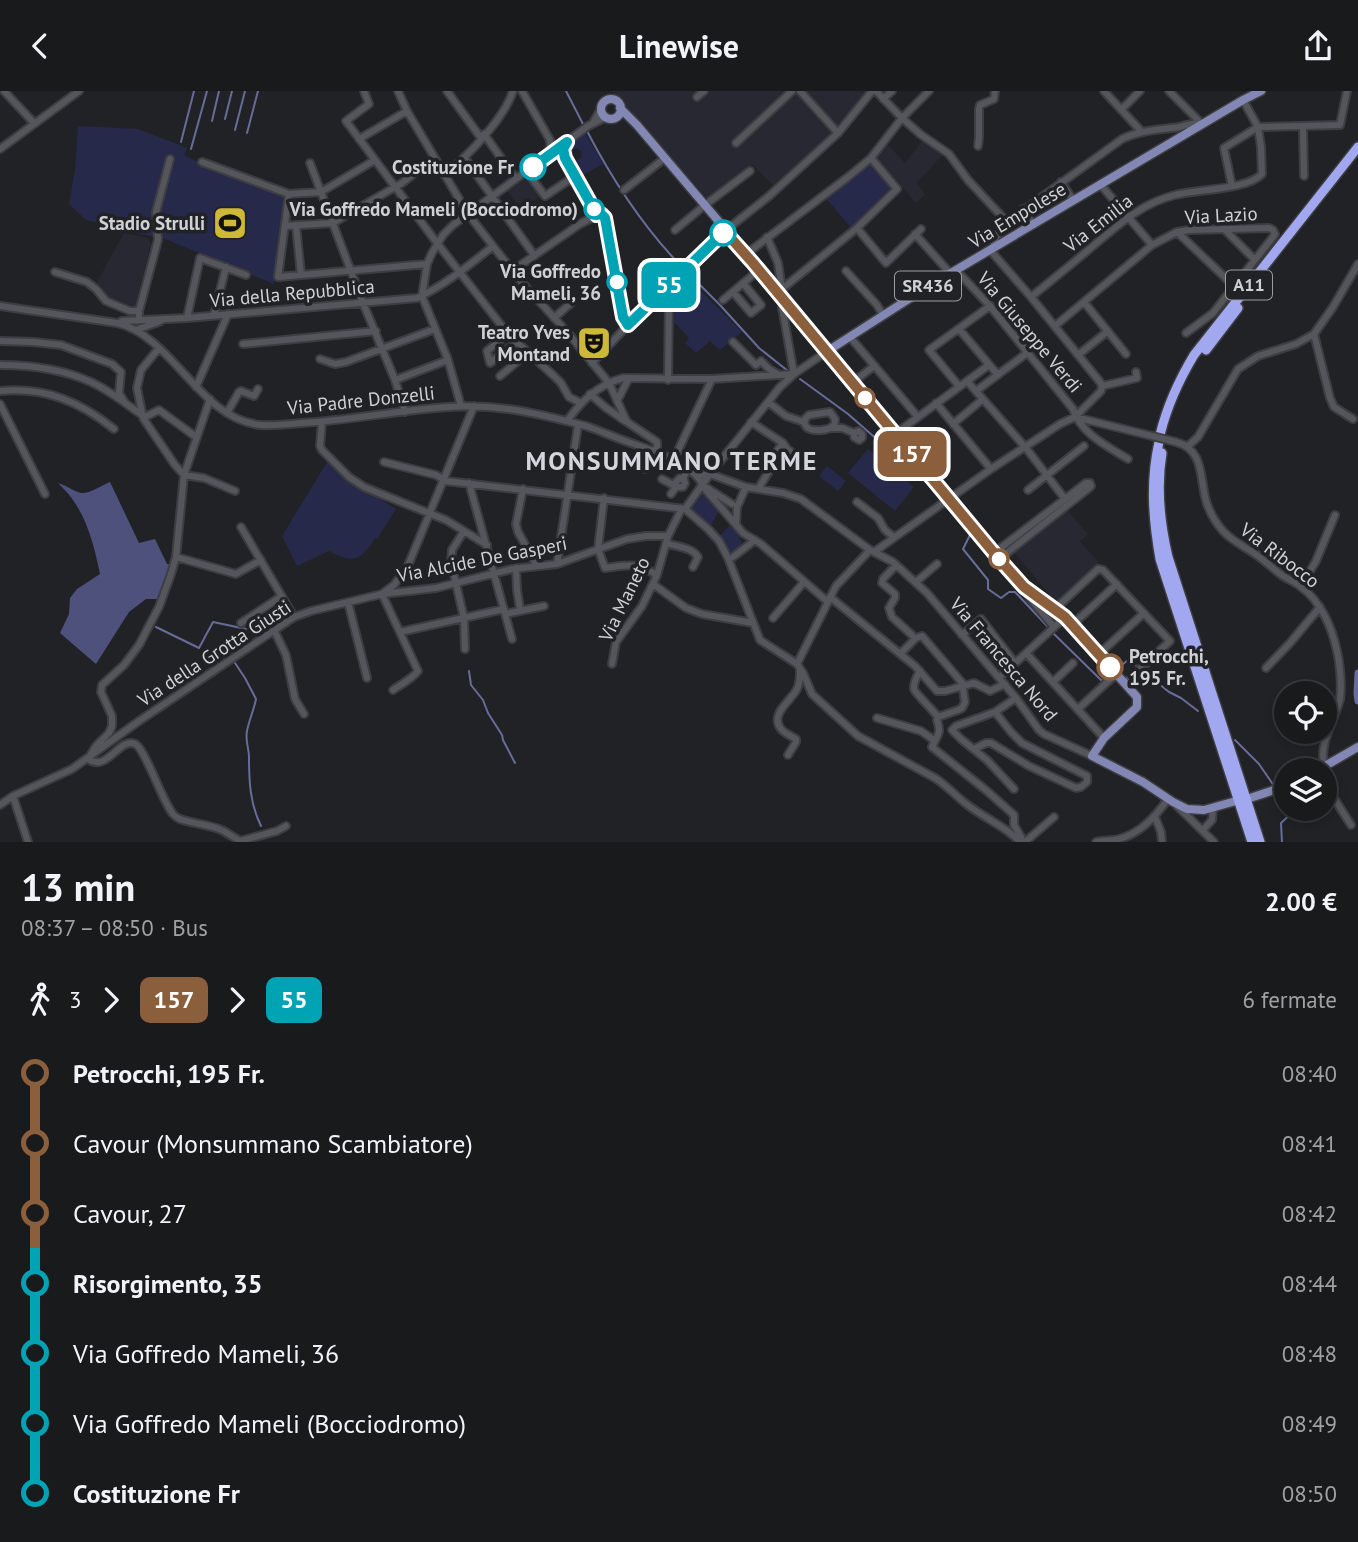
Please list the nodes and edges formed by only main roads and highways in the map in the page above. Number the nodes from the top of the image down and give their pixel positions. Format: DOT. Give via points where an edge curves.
graph roads {
  1 [pos="606,91"];
  2 [pos="612,91"];
  3 [pos="1261,91"];
  4 [pos="618,104"];
  5 [pos="606,112"];
  6 [pos="637,125"];
  7 [pos="1358,147"];
  8 [pos="1358,156"];
  9 [pos="725,231"];
  10 [pos="757,267"];
  11 [pos="826,352"];
  12 [pos="1160,438"];
  13 [pos="1358,747"];
  14 [pos="1337,759"];
  15 [pos="1274,790"];
  16 [pos="1250,798"];
  17 [pos="1236,801"];
  18 [pos="1252,842"];
  19 [pos="1260,842"];
  1 -- 5 [label="main road"];
  2 -- 4 [label="main road"];
  3 -- 11 [label="main road, Via Empolese / SR436" via="1186,129"];
  4 -- 5 [label="main road" via="609,100"];
  4 -- 5 [label="main road" via="619,115"];
  4 -- 6 [label="main road"];
  5 -- 6 [label="main road"];
  6 -- 9 [label="main road"];
  7 -- 12 [label="highway, A11" via="1194,355 1171,400"];
  8 -- 12 [label="highway, A11" via="1202,355"];
  9 -- 10 [label="main road"];
  9 -- 10 [label="main road"];
  10 -- 11 [label="main road"];
  11 -- 17 [label="main road, Via Francesca Nord" via="996,556 1023,585 1065,617 1138,697 1137,707 1091,756 1170,801 1195,810"];
  12 -- 18 [label="highway, A11" via="1152,496 1160,559"];
  12 -- 19 [label="highway, A11" via="1158,497 1168,557"];
  13 -- 14 [label="main road"];
  15 -- 16 [label="main road"];
}
